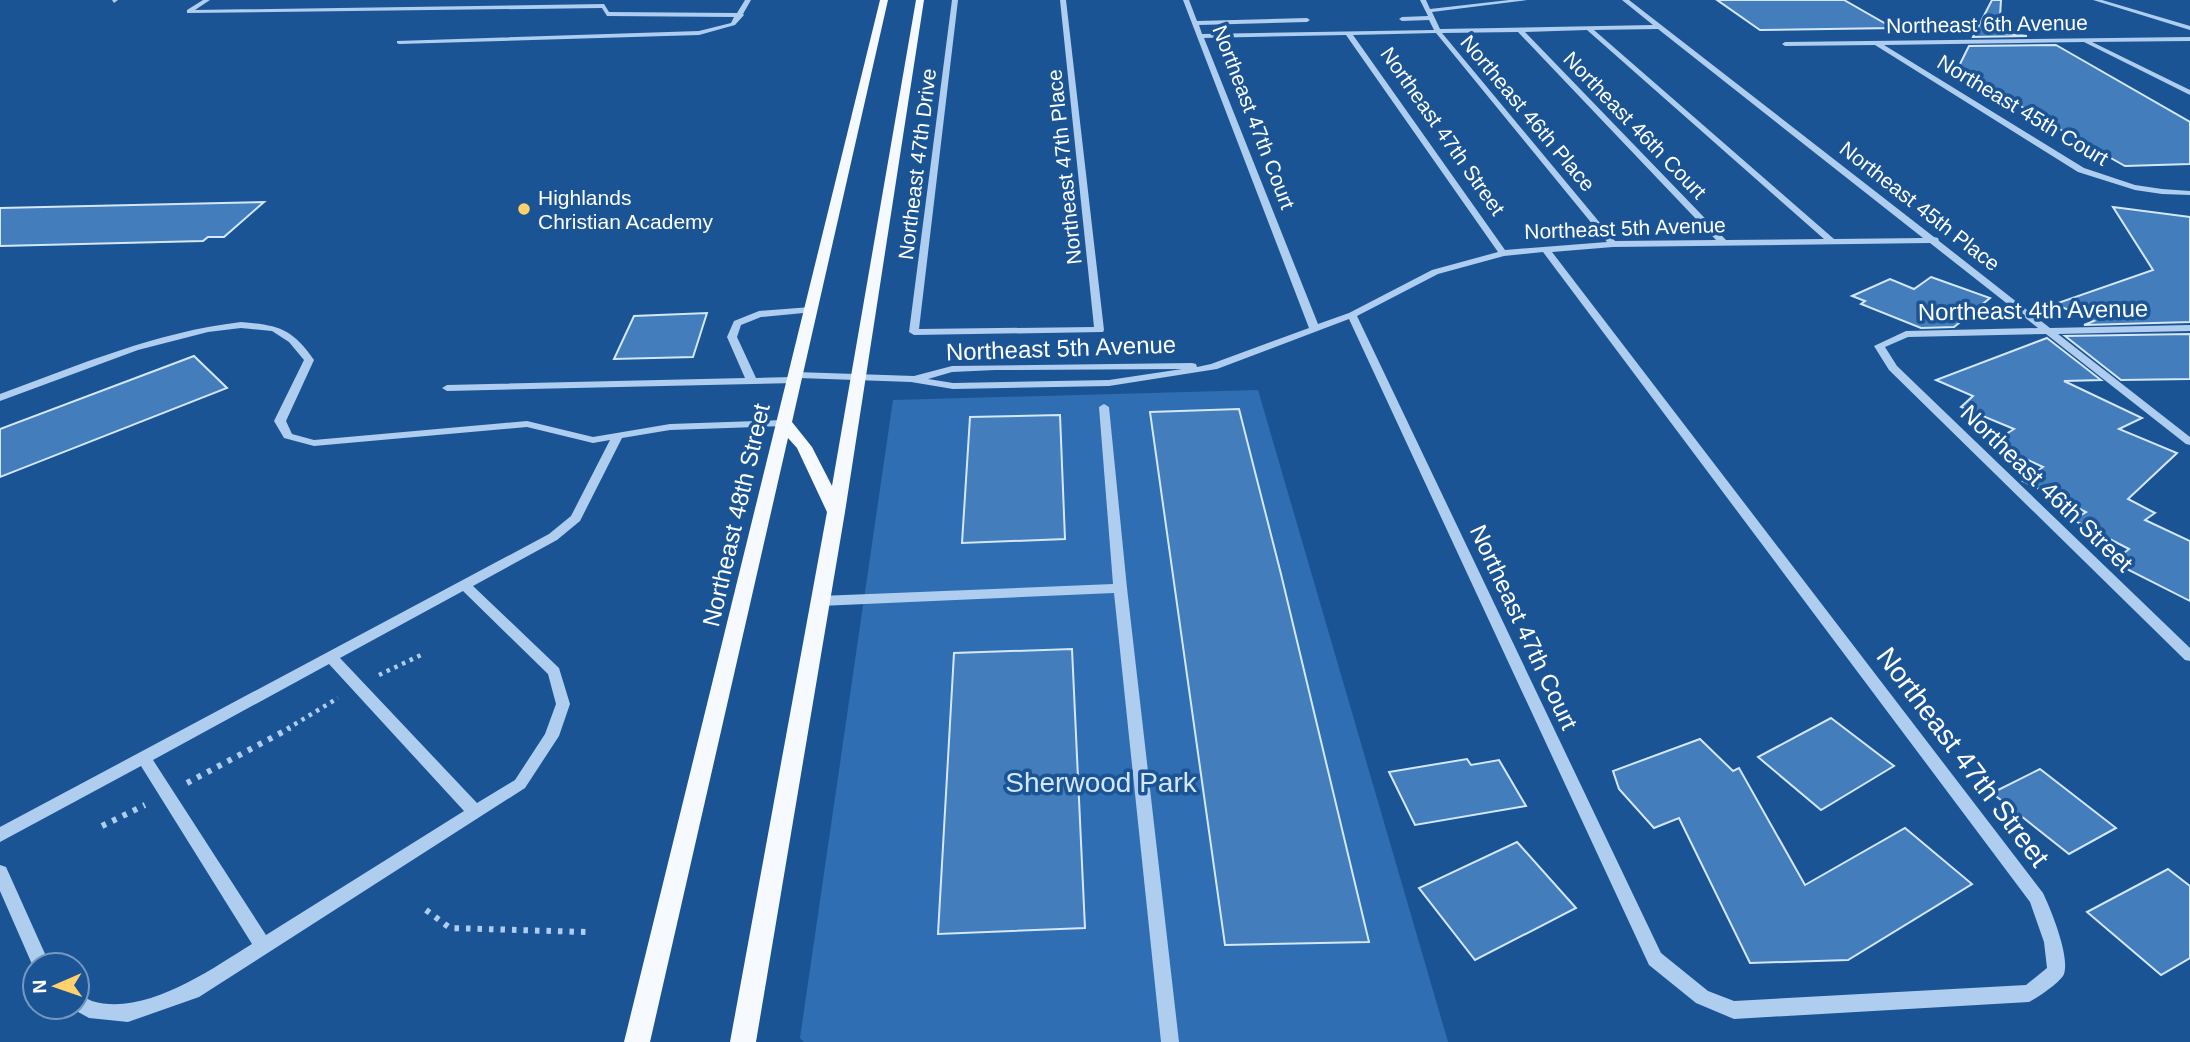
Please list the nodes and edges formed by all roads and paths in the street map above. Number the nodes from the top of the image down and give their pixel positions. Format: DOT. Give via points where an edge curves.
graph roads {
  1 [pos="207,0"];
  2 [pos="340,0"];
  3 [pos="474,0"];
  4 [pos="748,0"];
  5 [pos="884,0"];
  6 [pos="920,0"];
  7 [pos="955,0"];
  8 [pos="1063,0"];
  9 [pos="1186,0"];
  10 [pos="1423,0"];
  11 [pos="1524,0"];
  12 [pos="1625,0"];
  13 [pos="2096,0"];
  14 [pos="607,3"];
  15 [pos="465,8"];
  16 [pos="326,10"];
  17 [pos="741,15"];
  18 [pos="1430,15"];
  19 [pos="1402,19"];
  20 [pos="1307,20"];
  21 [pos="1195,23"];
  22 [pos="1662,27"];
  23 [pos="1588,28"];
  24 [pos="2190,28"];
  25 [pos="1520,30"];
  26 [pos="1437,32"];
  27 [pos="1348,33"];
  28 [pos="1200,36"];
  29 [pos="2190,39"];
  30 [pos="2083,41"];
  31 [pos="399,42"];
  32 [pos="1877,43"];
  33 [pos="1784,44"];
  34 [pos="2190,93"];
  35 [pos="2190,193"];
  36 [pos="1935,240"];
  37 [pos="1833,242"];
  38 [pos="1724,243"];
  39 [pos="1613,244"];
  40 [pos="1545,249"];
  41 [pos="1503,253"];
  42 [pos="811,310"];
  43 [pos="1352,315"];
  44 [pos="1314,328"];
  45 [pos="2190,328"];
  46 [pos="2050,331"];
  47 [pos="914,332"];
  48 [pos="1879,346"];
  49 [pos="1213,367"];
  50 [pos="795,377"];
  51 [pos="856,377"];
  52 [pos="911,379"];
  53 [pos="752,381"];
  54 [pos="447,388"];
  55 [pos="0,398"];
  56 [pos="1104,407"];
  57 [pos="784,423"];
  58 [pos="618,436"];
  59 [pos="2190,442"];
  60 [pos="836,512"];
  61 [pos="466,585"];
  62 [pos="1120,588"];
  63 [pos="820,601"];
  64 [pos="2190,656"];
  65 [pos="330,657"];
  66 [pos="144,758"];
  67 [pos="476,813"];
  68 [pos="0,835"];
  69 [pos="0,872"];
  70 [pos="426,910"];
  71 [pos="586,932"];
  72 [pos="264,947"];
  73 [pos="35,951"];
  74 [pos="1655,959"];
  75 [pos="91,1009"];
  76 [pos="637,1042"];
  77 [pos="743,1042"];
  78 [pos="1170,1042"];
  1 -- 16 [label="street" via="188,12"];
  2 -- 16 [label="street"];
  3 -- 15 [label="street"];
  4 -- 17 [label="street"];
  5 -- 42 [label="main road, Northeast 48th Street"];
  6 -- 51 [label="main road"];
  7 -- 47 [label="street, Northeast 47th Drive"];
  8 -- 47 [label="street, Northeast 47th Place" via="1099,330"];
  9 -- 21 [label="street, Northeast 47th Court"];
  10 -- 18 [label="street, Northeast 46th Place"];
  11 -- 18 [label="street"];
  12 -- 22 [label="street, Northeast 45th Place"];
  13 -- 24 [label="street"];
  14 -- 15 [label="street"];
  14 -- 17 [label="street" via="607,14 626,16"];
  15 -- 16 [label="street"];
  17 -- 31 [label="street" via="726,28 679,34"];
  18 -- 19 [label="street"];
  18 -- 26 [label="street, Northeast 46th Place"];
  20 -- 21 [label="street"];
  21 -- 28 [label="street, Northeast 47th Court"];
  22 -- 23 [label="street"];
  22 -- 36 [label="street, Northeast 45th Place"];
  23 -- 25 [label="street"];
  23 -- 37 [label="street"];
  25 -- 26 [label="street"];
  25 -- 38 [label="street, Northeast 46th Court"];
  26 -- 27 [label="street"];
  26 -- 39 [label="street, Northeast 46th Place"];
  27 -- 28 [label="street"];
  27 -- 41 [label="street, Northeast 47th Street"];
  28 -- 44 [label="street, Northeast 47th Court"];
  29 -- 30 [label="street, Northeast 6th Avenue"];
  30 -- 32 [label="street, Northeast 6th Avenue"];
  30 -- 34 [label="street"];
  32 -- 33 [label="street, Northeast 6th Avenue"];
  32 -- 35 [label="street, Northeast 45th Court" via="2081,170 2116,184"];
  36 -- 37 [label="street, Northeast 5th Avenue"];
  36 -- 46 [label="street, Northeast 45th Place"];
  37 -- 38 [label="street, Northeast 5th Avenue"];
  38 -- 39 [label="street, Northeast 5th Avenue"];
  39 -- 40 [label="street, Northeast 5th Avenue"];
  40 -- 41 [label="street, Northeast 5th Avenue"];
  40 -- 74 [label="street, Northeast 47th Street" via="2037,898 2053,942 2056,972 2029,993 1734,1010 1702,998"];
  41 -- 43 [label="street, Northeast 5th Avenue" via="1435,272"];
  42 -- 50 [label="main road, Northeast 48th Street"];
  42 -- 53 [label="street" via="758,314 737,323 732,337"];
  43 -- 44 [label="street, Northeast 5th Avenue"];
  43 -- 74 [label="street, Northeast 47th Court"];
  44 -- 49 [label="street, Northeast 5th Avenue"];
  45 -- 46 [label="street, Northeast 4th Avenue"];
  46 -- 48 [label="street, Northeast 4th Avenue" via="1906,334"];
  46 -- 59 [label="street, Northeast 45th Place"];
  48 -- 64 [label="street, Northeast 46th Street" via="1893,368"];
  49 -- 52 [label="street, Northeast 5th Avenue" via="995,367 952,369"];
  49 -- 52 [label="street, Northeast 5th Avenue" via="1109,383 953,386"];
  50 -- 51 [label="street, Northeast 5th Avenue"];
  50 -- 53 [label="street, Northeast 5th Avenue"];
  50 -- 57 [label="main road, Northeast 48th Street"];
  51 -- 52 [label="street, Northeast 5th Avenue"];
  51 -- 60 [label="main road"];
  53 -- 54 [label="street, Northeast 5th Avenue"];
  55 -- 58 [label="street" via="175,335 220,327 269,327 295,340 309,360 280,421 289,436 314,443 527,424 593,440"];
  56 -- 62 [label="street"];
  57 -- 58 [label="street" via="670,427"];
  57 -- 60 [label="main road" via="804,447"];
  57 -- 76 [label="main road, Northeast 48th Street"];
  58 -- 61 [label="street" via="576,518 553,537"];
  60 -- 63 [label="main road"];
  61 -- 65 [label="street"];
  61 -- 67 [label="street" via="554,672 563,704 552,736 520,784"];
  62 -- 63 [label="street"];
  62 -- 78 [label="street"];
  63 -- 77 [label="main road"];
  65 -- 66 [label="street"];
  65 -- 67 [label="street"];
  66 -- 68 [label="street"];
  66 -- 72 [label="street"];
  67 -- 72 [label="street"];
  69 -- 73 [label="street"];
  70 -- 71 [label="path" via="450,928"];
  72 -- 75 [label="street" via="192,991 128,1013"];
}
